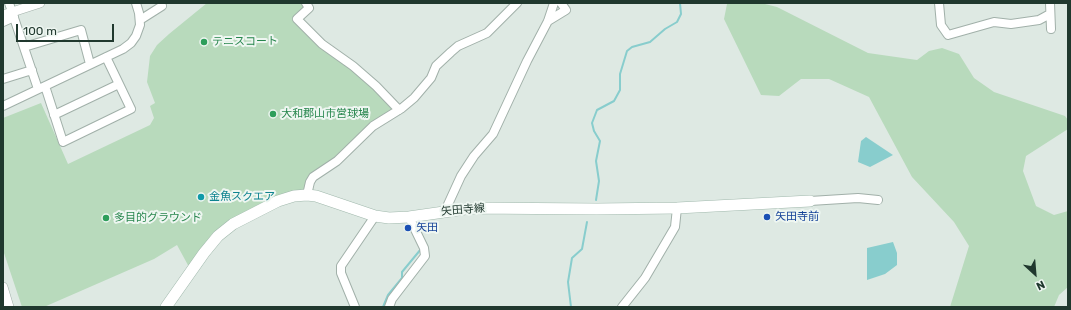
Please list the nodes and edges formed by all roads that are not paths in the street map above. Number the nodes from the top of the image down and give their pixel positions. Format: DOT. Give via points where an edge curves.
graph roads {
  1 [pos="40,3"];
  2 [pos="136,3"];
  3 [pos="306,3"];
  4 [pos="517,3"];
  5 [pos="554,3"];
  6 [pos="561,3"];
  7 [pos="939,3"];
  8 [pos="1050,3"];
  9 [pos="162,6"];
  10 [pos="12,11"];
  11 [pos="1050,14"];
  12 [pos="3,15"];
  13 [pos="140,20"];
  14 [pos="548,21"];
  15 [pos="3,22"];
  16 [pos="1051,29"];
  17 [pos="24,47"];
  18 [pos="106,57"];
  19 [pos="90,64"];
  20 [pos="32,70"];
  21 [pos="3,79"];
  22 [pos="119,84"];
  23 [pos="42,87"];
  24 [pos="3,106"];
  25 [pos="399,110"];
  26 [pos="54,115"];
  27 [pos="307,195"];
  28 [pos="878,200"];
  29 [pos="810,201"];
  30 [pos="677,208"];
  31 [pos="445,211"];
  32 [pos="375,216"];
  33 [pos="409,217"];
  34 [pos="3,287"];
  35 [pos="9,307"];
  36 [pos="166,307"];
  37 [pos="355,307"];
  38 [pos="389,307"];
  39 [pos="622,307"];
  1 -- 10 [label="street"];
  2 -- 13 [label="street"];
  3 -- 25 [label="street" via="309,8 297,19 322,44 354,66"];
  4 -- 25 [label="street" via="486,33 450,52 436,66 431,78 414,98"];
  5 -- 14 [label="street"];
  6 -- 14 [label="street" via="566,10"];
  7 -- 11 [label="street" via="941,24 948,35 994,22 1011,24 1039,20"];
  8 -- 11 [label="street"];
  9 -- 13 [label="street"];
  10 -- 12 [label="street"];
  10 -- 15 [label="street"];
  10 -- 17 [label="street"];
  11 -- 16 [label="street"];
  13 -- 18 [label="street" via="136,36 131,43"];
  14 -- 31 [label="street" via="526,61 493,134 467,166"];
  17 -- 19 [label="street" via="81,30"];
  17 -- 20 [label="street"];
  18 -- 19 [label="street"];
  18 -- 22 [label="street"];
  19 -- 23 [label="street"];
  20 -- 21 [label="street"];
  20 -- 23 [label="street"];
  22 -- 26 [label="street"];
  22 -- 26 [label="street" via="131,109 63,142"];
  23 -- 24 [label="street"];
  23 -- 26 [label="street"];
  25 -- 27 [label="street" via="373,126 337,161 314,177"];
  27 -- 32 [label="main road, 矢田寺線" via="330,200"];
  27 -- 36 [label="main road, 矢田寺線" via="294,196 278,202 224,231 210,244"];
  28 -- 29 [label="street" via="858,198"];
  29 -- 30 [label="main road, 矢田寺線"];
  30 -- 31 [label="main road, 矢田寺線" via="472,208"];
  30 -- 39 [label="street" via="675,227 645,278"];
  31 -- 33 [label="main road, 矢田寺線"];
  32 -- 33 [label="main road, 矢田寺線"];
  32 -- 37 [label="street" via="341,266"];
  33 -- 38 [label="street" via="424,248 425,256 392,299"];
  34 -- 35 [label="street"];
}
